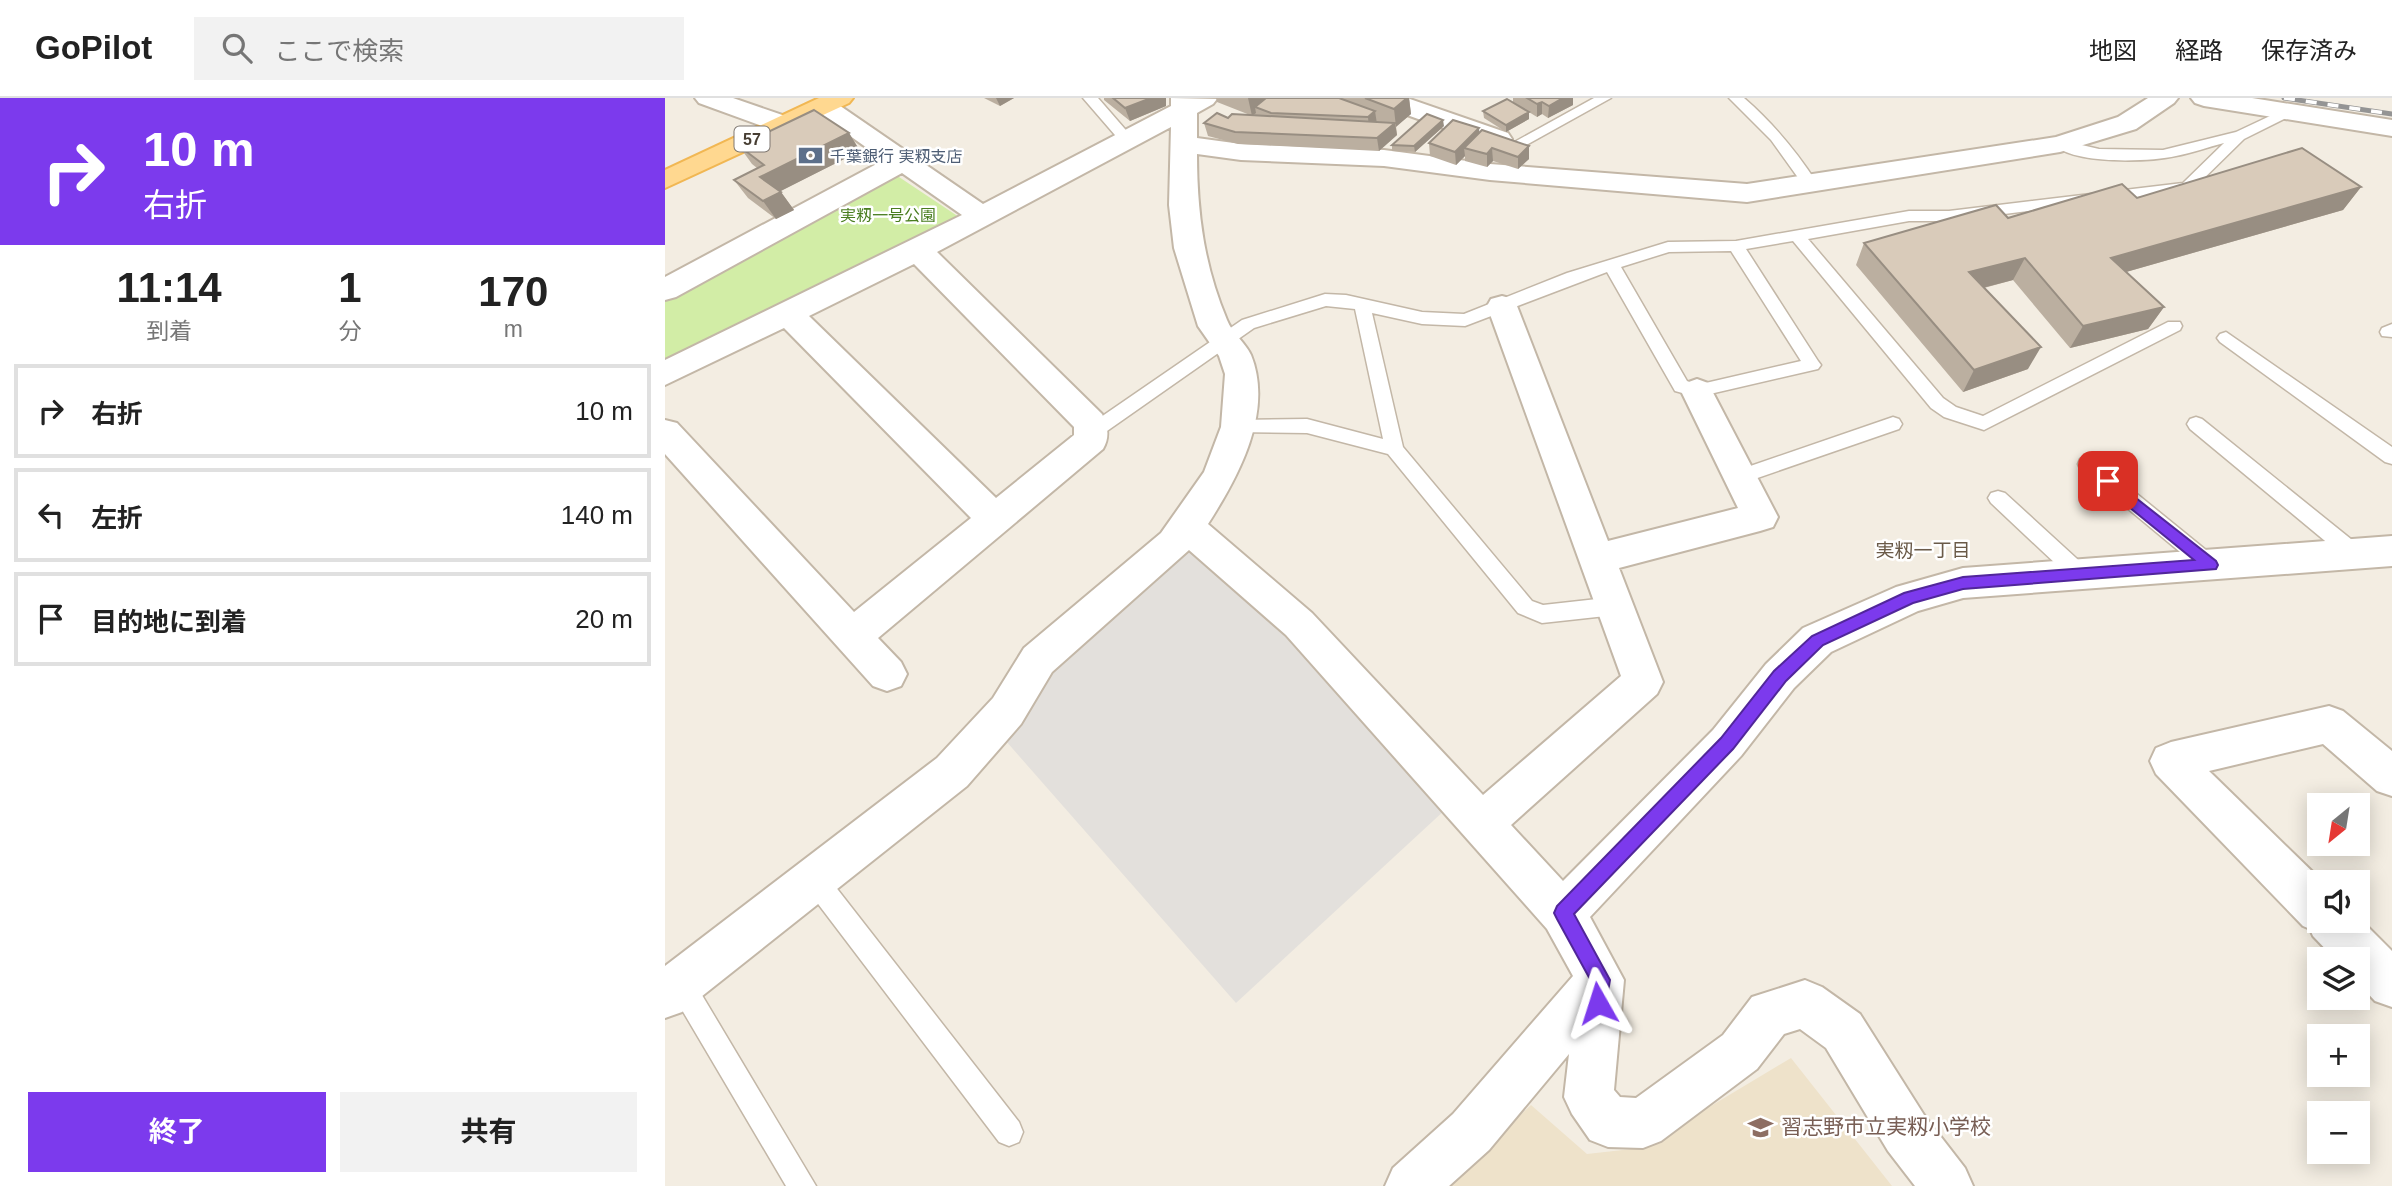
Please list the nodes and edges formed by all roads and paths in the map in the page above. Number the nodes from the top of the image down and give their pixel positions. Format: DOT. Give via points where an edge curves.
graph roads {
  1 [pos="708,98"];
  2 [pos="1090,98"];
  3 [pos="1383,98"];
  4 [pos="1604,98"];
  5 [pos="1736,98"];
  6 [pos="2165,98"];
  7 [pos="2204,98"];
  8 [pos="1192,101"];
  9 [pos="832,102"];
  10 [pos="1432,105"];
  11 [pos="2287,111"];
  12 [pos="782,124"];
  13 [pos="2392,128"];
  14 [pos="2239,136"];
  15 [pos="1126,139"];
  16 [pos="1184,144"];
  17 [pos="2060,144"];
  18 [pos="1516,145"];
  19 [pos="903,161"];
  20 [pos="1566,179"];
  21 [pos="665,180"];
  22 [pos="1809,183"];
  23 [pos="982,216"];
  24 [pos="1798,237"];
  25 [pos="1736,246"];
  26 [pos="918,250"];
  27 [pos="1611,264"];
  28 [pos="665,290"];
  29 [pos="1362,304"];
  30 [pos="1502,306"];
  31 [pos="789,315"];
  32 [pos="2174,326"];
  33 [pos="2226,338"];
  34 [pos="1224,339"];
  35 [pos="665,374"];
  36 [pos="1697,391"];
  37 [pos="1893,424"];
  38 [pos="2196,424"];
  39 [pos="1238,427"];
  40 [pos="665,432"];
  41 [pos="1091,433"];
  42 [pos="1394,449"];
  43 [pos="2392,457"];
  44 [pos="2087,464"];
  45 [pos="1740,477"];
  46 [pos="1998,498"];
  47 [pos="994,519"];
  48 [pos="1187,527"];
  49 [pos="2374,553"];
  50 [pos="1597,559"];
  51 [pos="2210,565"];
  52 [pos="2080,574"];
  53 [pos="1615,606"];
  54 [pos="853,636"];
  55 [pos="887,674"];
  56 [pos="2392,777"];
  57 [pos="1481,824"];
  58 [pos="815,880"];
  59 [pos="2307,898"];
  60 [pos="1563,913"];
  61 [pos="2342,933"];
  62 [pos="1601,980"];
  63 [pos="2392,984"];
  64 [pos="673,989"];
  65 [pos="1009,1132"];
  66 [pos="802,1186"];
  67 [pos="1411,1186"];
  68 [pos="1947,1186"];
  1 -- 12 [label="street"];
  2 -- 15 [label="lane"];
  3 -- 10 [label="street"];
  4 -- 18 [label="lane"];
  5 -- 22 [label="lane" via="1793,155"];
  6 -- 17 [label="street" via="2127,123"];
  7 -- 11 [label="street"];
  8 -- 15 [label="street"];
  8 -- 16 [label="street"];
  9 -- 12 [label="main road, 57"];
  9 -- 19 [label="street"];
  10 -- 18 [label="street"];
  11 -- 13 [label="street"];
  11 -- 14 [label="lane"];
  12 -- 21 [label="main road, 57"];
  14 -- 17 [label="lane" via="2172,153 2093,153"];
  14 -- 24 [label="lane" via="2187,187 1949,216 1909,216"];
  15 -- 23 [label="street"];
  16 -- 20 [label="street" via="1254,153 1384,158"];
  16 -- 34 [label="street" via="1183,205 1189,248 1213,326"];
  17 -- 22 [label="street"];
  18 -- 20 [label="street" via="1548,157 1562,167"];
  19 -- 23 [label="street"];
  19 -- 28 [label="street"];
  20 -- 22 [label="street" via="1747,193"];
  23 -- 26 [label="street"];
  24 -- 25 [label="lane"];
  24 -- 32 [label="lane" via="1937,403 1984,423"];
  25 -- 27 [label="lane" via="1668,247"];
  25 -- 36 [label="lane" via="1812,365"];
  26 -- 31 [label="street"];
  26 -- 41 [label="street" via="1090,423"];
  27 -- 30 [label="lane"];
  27 -- 36 [label="lane" via="1681,386"];
  29 -- 30 [label="lane" via="1422,318 1465,320"];
  29 -- 34 [label="lane" via="1325,300 1248,324"];
  29 -- 42 [label="lane"];
  30 -- 50 [label="street"];
  31 -- 35 [label="street"];
  31 -- 47 [label="street"];
  33 -- 43 [label="lane"];
  34 -- 39 [label="street" via="1241,374"];
  34 -- 41 [label="lane"];
  36 -- 45 [label="street"];
  37 -- 45 [label="lane"];
  38 -- 49 [label="lane"];
  39 -- 42 [label="lane" via="1307,426"];
  39 -- 48 [label="street" via="1220,476"];
  40 -- 54 [label="street"];
  41 -- 47 [label="street" via="1091,440"];
  42 -- 53 [label="lane" via="1525,607 1542,614"];
  44 -- 51 [label="lane"];
  45 -- 50 [label="street" via="1760,517"];
  46 -- 52 [label="lane"];
  47 -- 54 [label="street"];
  48 -- 57 [label="street" via="1299,624"];
  48 -- 58 [label="street" via="1038,660 1007,711 952,772"];
  49 -- 51 [label="street"];
  50 -- 53 [label="street"];
  51 -- 52 [label="street"];
  52 -- 60 [label="street" via="1963,583 1909,598 1818,640 1780,676 1727,743"];
  53 -- 57 [label="street" via="1643,682"];
  54 -- 55 [label="street"];
  56 -- 59 [label="street" via="2329,724 2171,761"];
  57 -- 60 [label="street"];
  58 -- 64 [label="street"];
  58 -- 65 [label="lane"];
  60 -- 62 [label="street"];
  61 -- 63 [label="street"];
  62 -- 67 [label="street" via="1471,1132"];
  62 -- 68 [label="street" via="1589,1097 1608,1122 1643,1123 1740,1052 1769,1014 1805,1004 1843,1031 1906,1133"];
  64 -- 66 [label="lane"];
}
